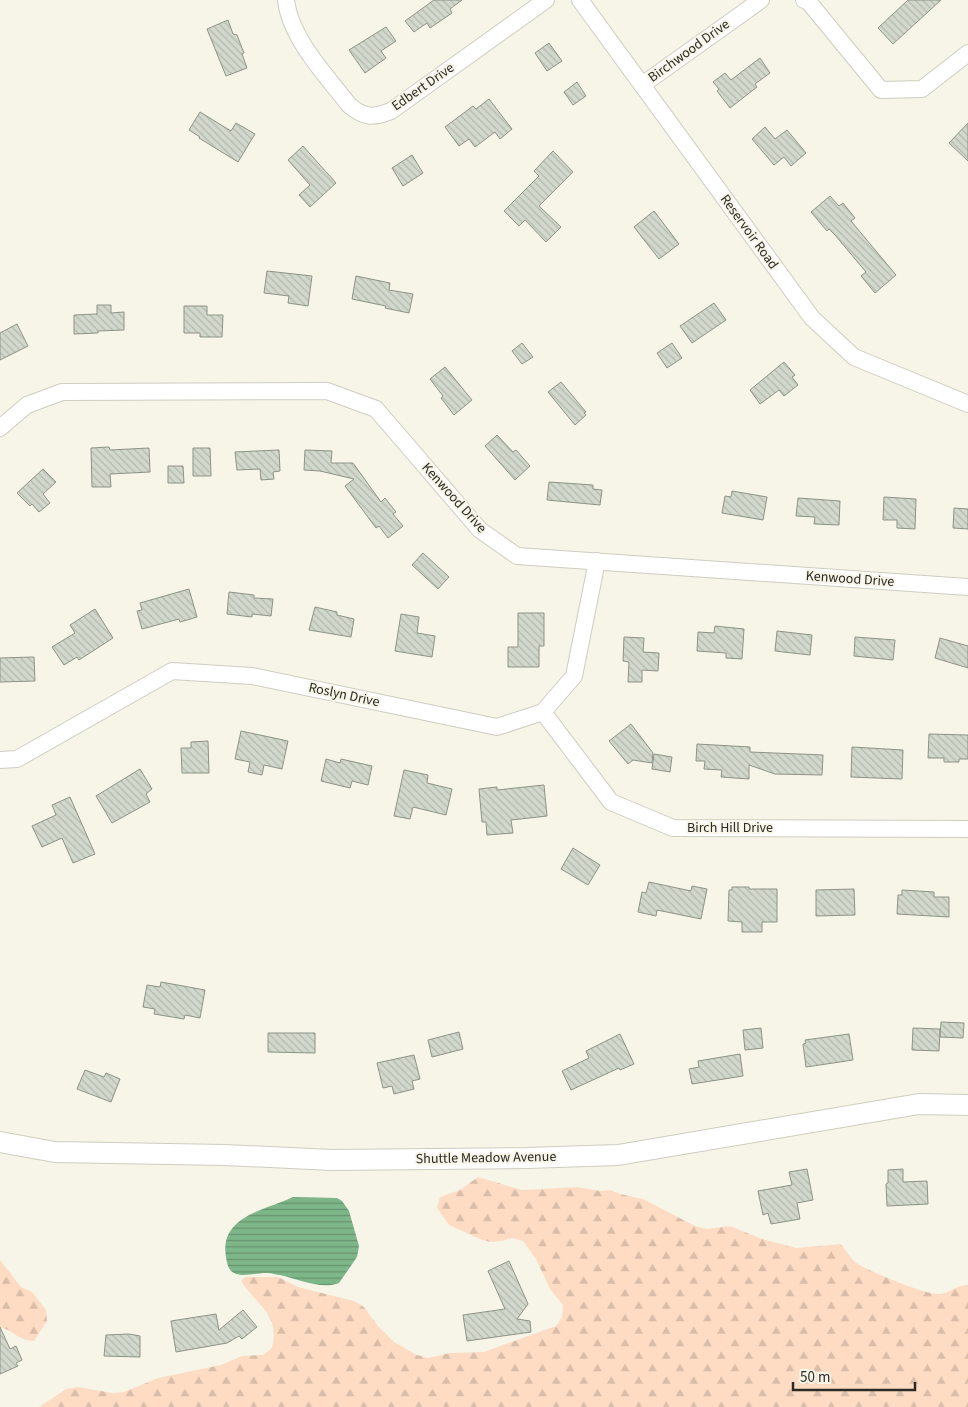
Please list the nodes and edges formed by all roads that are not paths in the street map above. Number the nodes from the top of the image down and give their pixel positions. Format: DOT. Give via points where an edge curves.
graph roads {
  1 [pos="286,0"];
  2 [pos="546,0"];
  3 [pos="580,0"];
  4 [pos="761,0"];
  5 [pos="804,0"];
  6 [pos="968,53"];
  7 [pos="642,85"];
  8 [pos="968,404"];
  9 [pos="0,428"];
  10 [pos="597,562"];
  11 [pos="968,587"];
  12 [pos="543,712"];
  13 [pos="0,760"];
  14 [pos="968,829"];
  15 [pos="968,1106"];
  16 [pos="0,1142"];
  1 -- 2 [label="street, Edbert Drive" via="289,16 303,44 349,105 358,113 379,116 391,111"];
  3 -- 7 [label="street, Reservoir Road"];
  4 -- 7 [label="street, Birchwood Drive"];
  5 -- 6 [label="street" via="881,90 922,89"];
  7 -- 8 [label="street, Reservoir Road" via="812,318 854,357"];
  9 -- 10 [label="street, Kenwood Drive" via="27,405 62,392 327,391 376,409 480,530 517,556"];
  10 -- 11 [label="street, Kenwood Drive"];
  10 -- 12 [label="street" via="574,676"];
  12 -- 13 [label="street, Roslyn Drive" via="496,727 252,676 172,670 17,759"];
  12 -- 14 [label="street, Birch Hill Drive" via="611,802 673,828"];
  15 -- 16 [label="street, Shuttle Meadow Avenue" via="919,1104 618,1155 332,1160 55,1152"];
}
